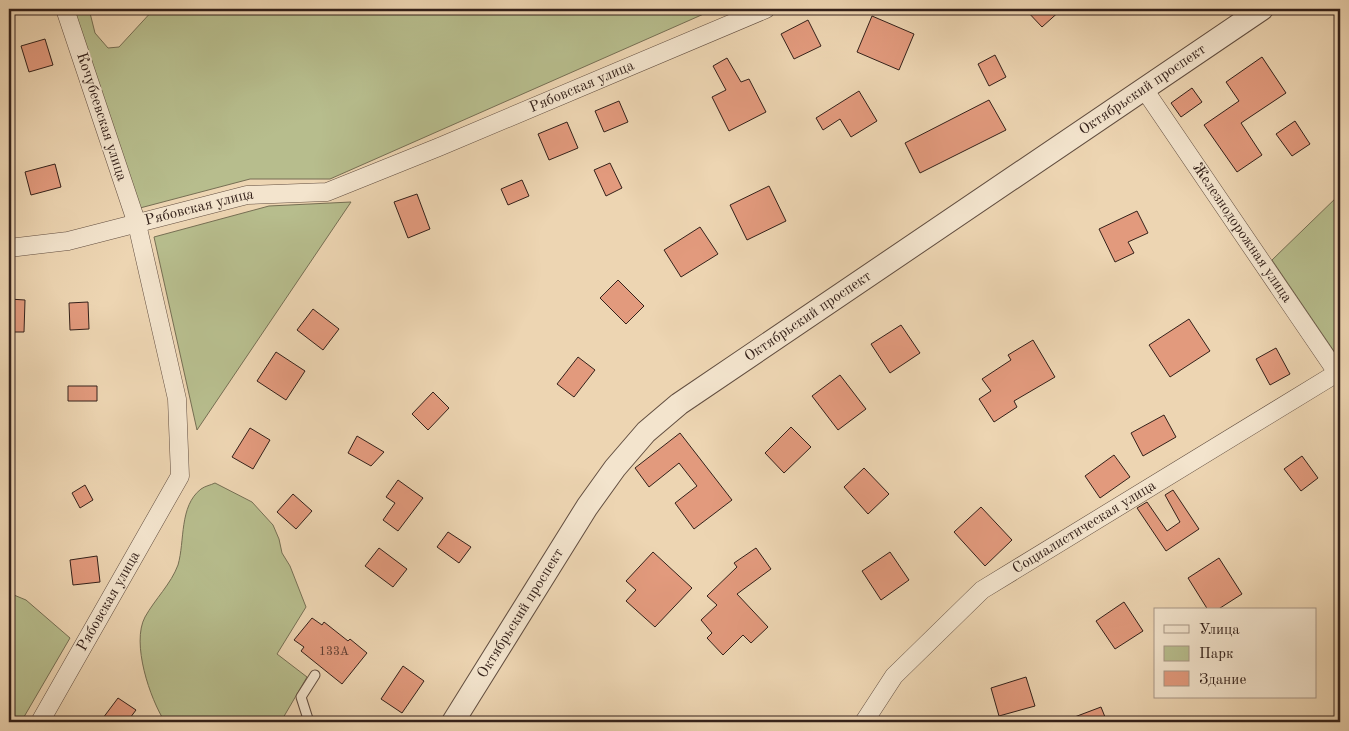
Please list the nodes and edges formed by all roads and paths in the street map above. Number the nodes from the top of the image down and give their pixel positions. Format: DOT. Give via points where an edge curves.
graph roads {
  1 [pos="65,9"];
  2 [pos="766,9"];
  3 [pos="1262,9"];
  4 [pos="1144,89"];
  5 [pos="137,224"];
  6 [pos="9,248"];
  7 [pos="1339,375"];
  8 [pos="315,675"];
  9 [pos="40,722"];
  10 [pos="309,722"];
  11 [pos="453,722"];
  12 [pos="864,722"];
  1 -- 5 [label="street, Кочубеевская улица"];
  2 -- 5 [label="street, Рябовская улица" via="327,192 247,195"];
  3 -- 4 [label="street, Октябрьский проспект"];
  4 -- 7 [label="street, Железнодорожная улица"];
  4 -- 11 [label="street, Октябрьский проспект" via="679,404 646,432 614,468 587,507"];
  5 -- 6 [label="street" via="68,241"];
  5 -- 9 [label="street, Рябовская улица" via="177,400 180,476"];
  7 -- 12 [label="street, Социалистическая улица" via="982,590 894,676"];
  8 -- 10 [label="lane" via="301,697"];
}
